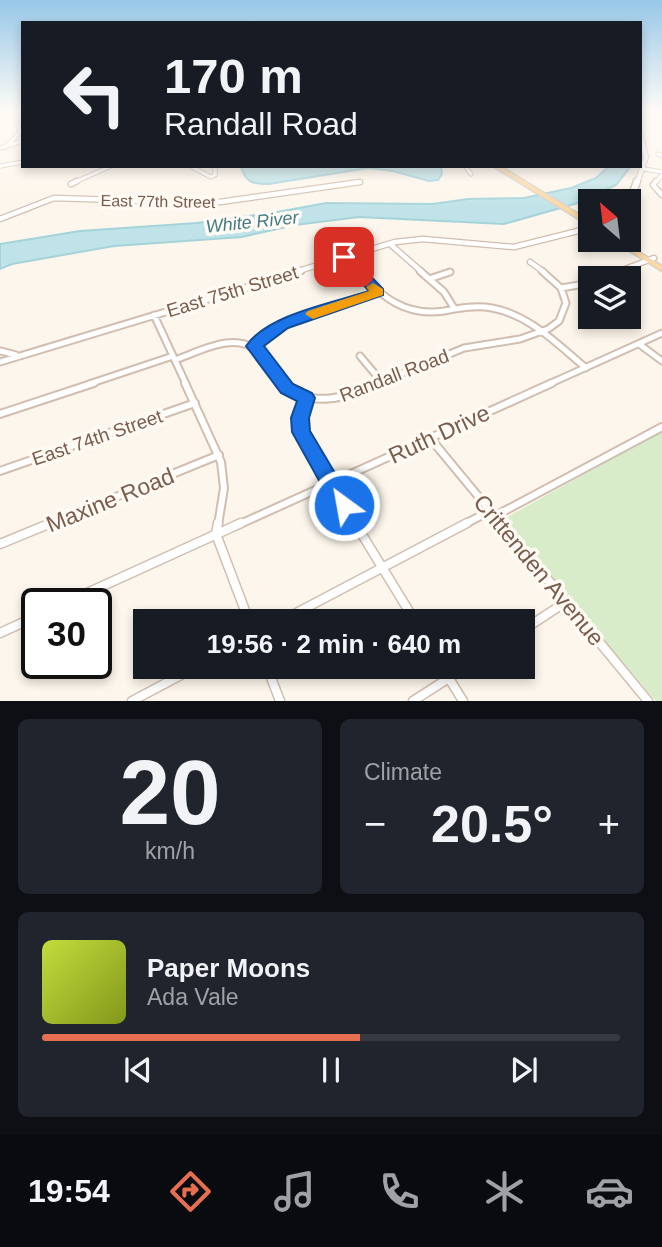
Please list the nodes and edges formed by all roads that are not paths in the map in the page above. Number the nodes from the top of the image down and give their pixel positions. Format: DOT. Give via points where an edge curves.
graph roads {
  1 [pos="645,144"];
  2 [pos="21,162"];
  3 [pos="0,166"];
  4 [pos="107,168"];
  5 [pos="195,168"];
  6 [pos="215,168"];
  7 [pos="466,168"];
  8 [pos="501,168"];
  9 [pos="644,168"];
  10 [pos="471,174"];
  11 [pos="662,174"];
  12 [pos="360,182"];
  13 [pos="71,184"];
  14 [pos="634,189"];
  15 [pos="662,195"];
  16 [pos="578,216"];
  17 [pos="0,219"];
  18 [pos="578,228"];
  19 [pos="389,244"];
  20 [pos="639,252"];
  21 [pos="344,257"];
  22 [pos="655,260"];
  23 [pos="530,262"];
  24 [pos="638,266"];
  25 [pos="662,269"];
  26 [pos="450,272"];
  27 [pos="429,279"];
  28 [pos="578,285"];
  29 [pos="561,288"];
  30 [pos="378,292"];
  31 [pos="454,308"];
  32 [pos="154,315"];
  33 [pos="541,331"];
  34 [pos="662,333"];
  35 [pos="0,344"];
  36 [pos="639,344"];
  37 [pos="254,346"];
  38 [pos="1,351"];
  39 [pos="30,353"];
  40 [pos="360,356"];
  41 [pos="174,358"];
  42 [pos="1,361"];
  43 [pos="662,361"];
  44 [pos="586,368"];
  45 [pos="381,381"];
  46 [pos="306,398"];
  47 [pos="195,403"];
  48 [pos="0,414"];
  49 [pos="662,427"];
  50 [pos="430,438"];
  51 [pos="219,455"];
  52 [pos="0,471"];
  53 [pos="331,484"];
  54 [pos="492,514"];
  55 [pos="216,534"];
  56 [pos="0,544"];
  57 [pos="382,568"];
  58 [pos="98,588"];
  59 [pos="566,602"];
  60 [pos="244,609"];
  61 [pos="304,609"];
  62 [pos="408,609"];
  63 [pos="535,622"];
  64 [pos="21,623"];
  65 [pos="0,633"];
  66 [pos="173,679"];
  67 [pos="272,679"];
  68 [pos="447,679"];
  69 [pos="450,679"];
  70 [pos="132,701"];
  71 [pos="280,701"];
  72 [pos="413,701"];
  73 [pos="463,701"];
  74 [pos="648,701"];
  1 -- 9 [label="street"];
  2 -- 3 [label="street"];
  4 -- 13 [label="street"];
  5 -- 6 [label="street" via="211,177"];
  7 -- 10 [label="street"];
  8 -- 16 [label="main road"];
  9 -- 11 [label="street"];
  9 -- 14 [label="street"];
  11 -- 15 [label="street" via="653,184"];
  12 -- 17 [label="street, East 77th Street" via="213,204 54,198"];
  18 -- 19 [label="street, East 75th Street" via="517,247 424,239"];
  19 -- 21 [label="street, East 75th Street"];
  19 -- 27 [label="street"];
  20 -- 22 [label="main road"];
  21 -- 30 [label="street"];
  21 -- 32 [label="street, East 75th Street"];
  22 -- 24 [label="street"];
  22 -- 25 [label="main road"];
  23 -- 29 [label="street"];
  26 -- 27 [label="street"];
  27 -- 31 [label="street"];
  28 -- 29 [label="street"];
  29 -- 33 [label="street, Randall Road" via="564,313"];
  30 -- 31 [label="street" via="393,305 411,311"];
  30 -- 37 [label="street" via="283,324"];
  31 -- 33 [label="street" via="504,311"];
  32 -- 39 [label="street, East 75th Street"];
  32 -- 41 [label="street"];
  33 -- 44 [label="street"];
  33 -- 45 [label="street, Randall Road" via="509,342 459,349"];
  34 -- 36 [label="street, Ruth Drive"];
  35 -- 38 [label="street"];
  36 -- 43 [label="street"];
  36 -- 44 [label="street, Ruth Drive"];
  37 -- 41 [label="street" via="229,343"];
  37 -- 46 [label="street" via="287,388"];
  38 -- 39 [label="street"];
  38 -- 42 [label="street"];
  39 -- 42 [label="street, East 75th Street"];
  40 -- 45 [label="street"];
  41 -- 47 [label="street"];
  41 -- 48 [label="street"];
  44 -- 50 [label="street, Ruth Drive"];
  45 -- 46 [label="street, Randall Road" via="333,399"];
  46 -- 53 [label="street" via="301,432"];
  47 -- 51 [label="street"];
  47 -- 52 [label="street, East 74th Street"];
  49 -- 54 [label="street"];
  50 -- 53 [label="street, Ruth Drive"];
  50 -- 54 [label="street, Crittenden Avenue"];
  51 -- 55 [label="street" via="224,488"];
  51 -- 56 [label="street, Maxine Road"];
  53 -- 55 [label="street, Ruth Drive"];
  53 -- 57 [label="street"];
  54 -- 57 [label="street"];
  54 -- 59 [label="street, Crittenden Avenue"];
  55 -- 58 [label="street, Ruth Drive"];
  55 -- 60 [label="street"];
  57 -- 61 [label="street"];
  57 -- 62 [label="street"];
  59 -- 63 [label="street"];
  59 -- 74 [label="street, Crittenden Avenue"];
  64 -- 65 [label="street"];
  66 -- 70 [label="street"];
  67 -- 71 [label="street"];
  68 -- 72 [label="street"];
  69 -- 73 [label="street"];
}
